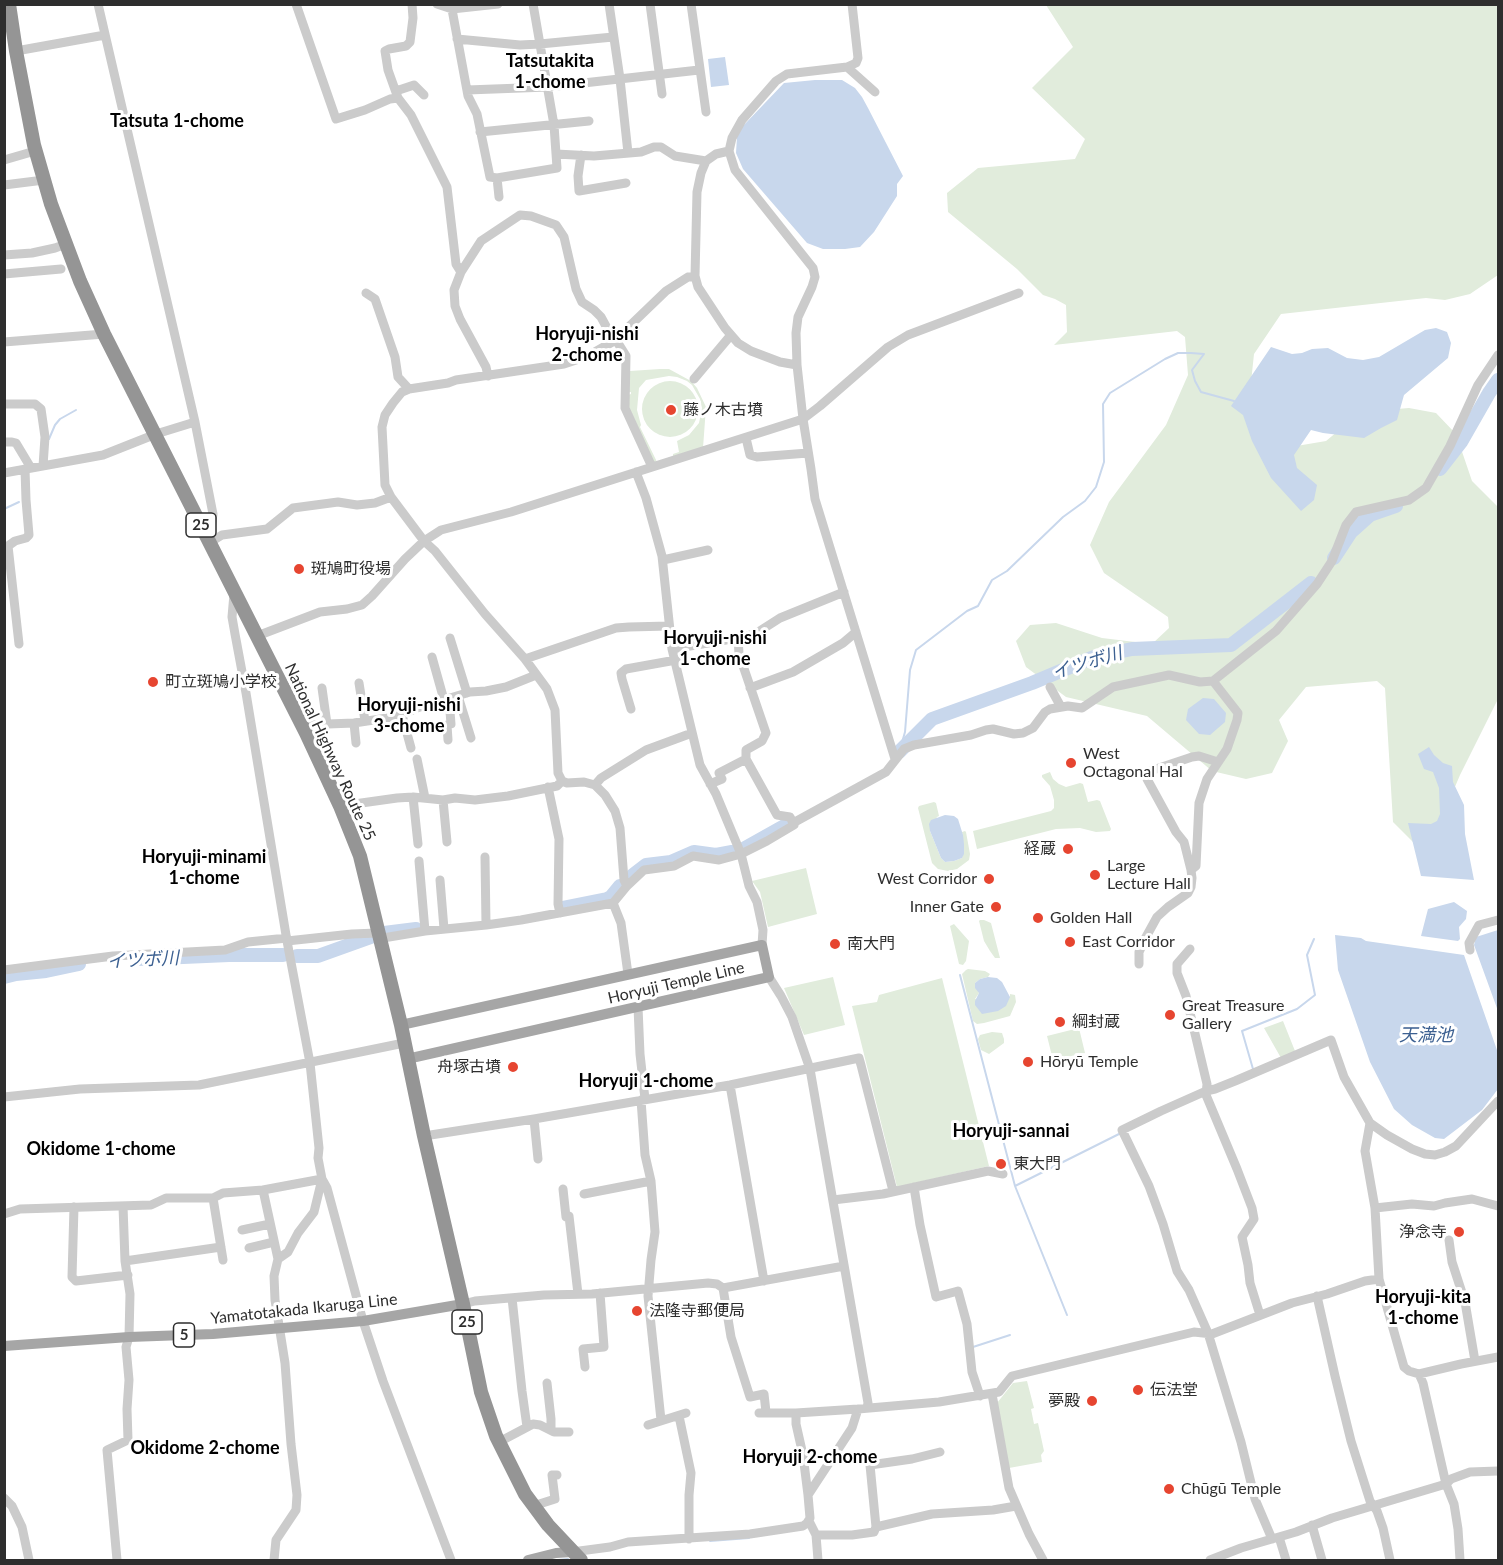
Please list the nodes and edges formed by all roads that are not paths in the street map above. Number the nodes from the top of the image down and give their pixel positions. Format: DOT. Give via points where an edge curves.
graph roads {
  1 [pos="9,4"];
  2 [pos="99,4"];
  3 [pos="296,4"];
  4 [pos="412,4"];
  5 [pos="437,4"];
  6 [pos="498,4"];
  7 [pos="533,4"];
  8 [pos="609,4"];
  9 [pos="650,4"];
  10 [pos="691,4"];
  11 [pos="852,4"];
  12 [pos="492,5"];
  13 [pos="452,7"];
  14 [pos="105,35"];
  15 [pos="613,37"];
  16 [pos="457,39"];
  17 [pos="540,44"];
  18 [pos="16,51"];
  19 [pos="846,67"];
  20 [pos="699,70"];
  21 [pos="660,75"];
  22 [pos="620,79"];
  23 [pos="548,87"];
  24 [pos="467,90"];
  25 [pos="875,92"];
  26 [pos="397,94"];
  27 [pos="662,94"];
  28 [pos="424,95"];
  29 [pos="705,112"];
  30 [pos="590,121"];
  31 [pos="554,125"];
  32 [pos="480,132"];
  33 [pos="35,151"];
  34 [pos="729,151"];
  35 [pos="628,153"];
  36 [pos="556,154"];
  37 [pos="580,155"];
  38 [pos="4,160"];
  39 [pos="706,161"];
  40 [pos="497,178"];
  41 [pos="44,180"];
  42 [pos="626,183"];
  43 [pos="4,185"];
  44 [pos="499,197"];
  45 [pos="66,244"];
  46 [pos="4,255"];
  47 [pos="61,269"];
  48 [pos="461,272"];
  49 [pos="4,274"];
  50 [pos="695,276"];
  51 [pos="366,293"];
  52 [pos="1019,293"];
  53 [pos="104,333"];
  54 [pos="731,335"];
  55 [pos="615,340"];
  56 [pos="4,342"];
  57 [pos="1498,355"];
  58 [pos="797,365"];
  59 [pos="488,376"];
  60 [pos="694,379"];
  61 [pos="409,389"];
  62 [pos="4,404"];
  63 [pos="803,419"];
  64 [pos="195,422"];
  65 [pos="156,434"];
  66 [pos="746,438"];
  67 [pos="4,442"];
  68 [pos="808,453"];
  69 [pos="43,466"];
  70 [pos="652,467"];
  71 [pos="28,469"];
  72 [pos="636,472"];
  73 [pos="4,473"];
  74 [pos="391,497"];
  75 [pos="424,541"];
  76 [pos="6,543"];
  77 [pos="209,543"];
  78 [pos="708,549"];
  79 [pos="663,560"];
  80 [pos="234,592"];
  81 [pos="844,592"];
  82 [pos="669,626"];
  83 [pos="856,632"];
  84 [pos="257,636"];
  85 [pos="450,638"];
  86 [pos="738,638"];
  87 [pos="20,644"];
  88 [pos="672,650"];
  89 [pos="432,657"];
  90 [pos="525,658"];
  91 [pos="676,660"];
  92 [pos="536,675"];
  93 [pos="1213,681"];
  94 [pos="359,684"];
  95 [pos="1050,687"];
  96 [pos="322,688"];
  97 [pos="750,688"];
  98 [pos="454,697"];
  99 [pos="1062,707"];
  100 [pos="631,709"];
  101 [pos="402,715"];
  102 [pos="365,721"];
  103 [pos="354,723"];
  104 [pos="327,724"];
  105 [pos="302,725"];
  106 [pos="692,733"];
  107 [pos="471,738"];
  108 [pos="448,740"];
  109 [pos="357,743"];
  110 [pos="411,748"];
  111 [pos="417,759"];
  112 [pos="746,759"];
  113 [pos="895,759"];
  114 [pos="1218,762"];
  115 [pos="562,781"];
  116 [pos="710,784"];
  117 [pos="595,785"];
  118 [pos="548,788"];
  119 [pos="413,797"];
  120 [pos="425,798"];
  121 [pos="443,800"];
  122 [pos="340,806"];
  123 [pos="794,823"];
  124 [pos="447,842"];
  125 [pos="418,843"];
  126 [pos="741,854"];
  127 [pos="485,857"];
  128 [pos="419,861"];
  129 [pos="1191,870"];
  130 [pos="440,880"];
  131 [pos="627,886"];
  132 [pos="613,903"];
  133 [pos="559,911"];
  134 [pos="1498,920"];
  135 [pos="486,922"];
  136 [pos="444,927"];
  137 [pos="425,928"];
  138 [pos="380,935"];
  139 [pos="287,940"];
  140 [pos="762,945"];
  141 [pos="1190,949"];
  142 [pos="1470,950"];
  143 [pos="1139,964"];
  144 [pos="4,970"];
  145 [pos="628,974"];
  146 [pos="769,977"];
  147 [pos="638,1007"];
  148 [pos="400,1025"];
  149 [pos="404,1042"];
  150 [pos="407,1059"];
  151 [pos="310,1063"];
  152 [pos="810,1069"];
  153 [pos="730,1085"];
  154 [pos="1206,1091"];
  155 [pos="4,1097"];
  156 [pos="643,1100"];
  157 [pos="1498,1101"];
  158 [pos="534,1119"];
  159 [pos="1370,1123"];
  160 [pos="424,1136"];
  161 [pos="538,1159"];
  162 [pos="1003,1174"];
  163 [pos="322,1179"];
  164 [pos="651,1181"];
  165 [pos="914,1187"];
  166 [pos="563,1189"];
  167 [pos="263,1190"];
  168 [pos="893,1191"];
  169 [pos="584,1194"];
  170 [pos="213,1198"];
  171 [pos="833,1200"];
  172 [pos="123,1206"];
  173 [pos="1498,1206"];
  174 [pos="74,1207"];
  175 [pos="1375,1208"];
  176 [pos="4,1214"];
  177 [pos="270,1224"];
  178 [pos="242,1230"];
  179 [pos="1449,1240"];
  180 [pos="274,1242"];
  181 [pos="221,1247"];
  182 [pos="249,1248"];
  183 [pos="278,1259"];
  184 [pos="223,1260"];
  185 [pos="125,1261"];
  186 [pos="844,1266"];
  187 [pos="128,1275"];
  188 [pos="1379,1279"];
  189 [pos="764,1281"];
  190 [pos="723,1288"];
  191 [pos="650,1290"];
  192 [pos="600,1293"];
  193 [pos="578,1294"];
  194 [pos="1317,1296"];
  195 [pos="512,1298"];
  196 [pos="463,1304"];
  197 [pos="1260,1315"];
  198 [pos="363,1321"];
  199 [pos="279,1328"];
  200 [pos="1208,1333"];
  201 [pos="129,1337"];
  202 [pos="4,1346"];
  203 [pos="1498,1357"];
  204 [pos="1474,1361"];
  205 [pos="585,1367"];
  206 [pos="1419,1374"];
  207 [pos="547,1383"];
  208 [pos="979,1394"];
  209 [pos="992,1394"];
  210 [pos="865,1407"];
  211 [pos="796,1413"];
  212 [pos="661,1420"];
  213 [pos="648,1425"];
  214 [pos="527,1427"];
  215 [pos="551,1430"];
  216 [pos="569,1432"];
  217 [pos="499,1442"];
  218 [pos="940,1452"];
  219 [pos="1498,1471"];
  220 [pos="557,1475"];
  221 [pos="1446,1484"];
  222 [pos="808,1495"];
  223 [pos="4,1498"];
  224 [pos="1373,1504"];
  225 [pos="533,1506"];
  226 [pos="1016,1506"];
  227 [pos="809,1521"];
  228 [pos="1312,1525"];
  229 [pos="876,1527"];
  230 [pos="816,1535"];
  231 [pos="1275,1538"];
  232 [pos="689,1539"];
  233 [pos="577,1556"];
  234 [pos="29,1560"];
  235 [pos="117,1560"];
  236 [pos="274,1560"];
  237 [pos="452,1560"];
  238 [pos="528,1560"];
  239 [pos="818,1560"];
  240 [pos="1043,1560"];
  241 [pos="1210,1560"];
  242 [pos="1286,1560"];
  243 [pos="1322,1560"];
  244 [pos="1390,1560"];
  245 [pos="1460,1560"];
  1 -- 18 [label="highway, National Highway Route 25 / 25"];
  2 -- 14 [label="street"];
  3 -- 26 [label="street" via="336,120"];
  4 -- 26 [label="street" via="410,42 385,51"];
  5 -- 13 [label="street"];
  6 -- 12 [label="street"];
  7 -- 17 [label="street"];
  8 -- 15 [label="street"];
  9 -- 21 [label="street"];
  10 -- 20 [label="street"];
  11 -- 19 [label="street" via="858,58"];
  12 -- 13 [label="street"];
  13 -- 16 [label="street"];
  14 -- 18 [label="street"];
  14 -- 64 [label="street"];
  15 -- 17 [label="street"];
  15 -- 22 [label="street"];
  16 -- 17 [label="street"];
  16 -- 24 [label="street"];
  17 -- 23 [label="street"];
  18 -- 33 [label="highway, National Highway Route 25 / 25"];
  19 -- 25 [label="street"];
  19 -- 34 [label="street" via="797,72 776,81 742,120"];
  20 -- 21 [label="street"];
  20 -- 29 [label="street"];
  21 -- 22 [label="street"];
  21 -- 27 [label="street"];
  22 -- 23 [label="street"];
  22 -- 35 [label="street"];
  23 -- 24 [label="street"];
  23 -- 31 [label="street"];
  24 -- 32 [label="street"];
  26 -- 28 [label="street" via="414,85"];
  26 -- 48 [label="street" via="447,187 456,264"];
  30 -- 31 [label="street"];
  31 -- 32 [label="street"];
  31 -- 36 [label="street"];
  32 -- 40 [label="street" via="490,177"];
  33 -- 38 [label="street"];
  33 -- 41 [label="highway, National Highway Route 25 / 25"];
  34 -- 39 [label="street"];
  34 -- 58 [label="street" via="735,170 813,268 815,278 798,317"];
  35 -- 37 [label="street"];
  35 -- 39 [label="street" via="661,147 675,156"];
  36 -- 37 [label="street"];
  36 -- 40 [label="street" via="557,168"];
  37 -- 42 [label="street" via="579,191"];
  39 -- 50 [label="street" via="697,192"];
  40 -- 44 [label="street"];
  41 -- 43 [label="street"];
  41 -- 45 [label="highway, National Highway Route 25 / 25"];
  45 -- 46 [label="street"];
  45 -- 53 [label="highway, National Highway Route 25 / 25"];
  47 -- 49 [label="street"];
  48 -- 55 [label="street" via="481,241 520,215 556,225 564,237 582,302 601,317"];
  48 -- 59 [label="street" via="454,290 454,306"];
  50 -- 54 [label="street" via="698,287"];
  50 -- 55 [label="street" via="666,291"];
  51 -- 61 [label="street" via="375,299 398,377"];
  52 -- 63 [label="street" via="908,335"];
  53 -- 56 [label="street"];
  53 -- 65 [label="highway, National Highway Route 25 / 25"];
  54 -- 58 [label="street" via="751,351"];
  54 -- 60 [label="street"];
  55 -- 59 [label="street" via="564,364"];
  55 -- 70 [label="street" via="626,356 626,408"];
  57 -- 93 [label="street" via="1426,488 1409,500 1356,512 1317,584 1276,631"];
  58 -- 63 [label="street"];
  59 -- 61 [label="street"];
  61 -- 74 [label="street" via="402,392 385,415 382,427 385,485"];
  62 -- 69 [label="street" via="35,404 40,409 45,437"];
  63 -- 66 [label="street"];
  63 -- 68 [label="street"];
  64 -- 65 [label="street"];
  64 -- 77 [label="street" via="213,514"];
  65 -- 69 [label="street" via="103,455"];
  65 -- 77 [label="highway, National Highway Route 25 / 25"];
  66 -- 68 [label="street" via="750,454 757,457"];
  66 -- 70 [label="street"];
  67 -- 71 [label="street" via="16,443"];
  68 -- 81 [label="street" via="815,499"];
  69 -- 71 [label="street"];
  70 -- 72 [label="street"];
  71 -- 73 [label="street"];
  71 -- 76 [label="street" via="29,535"];
  72 -- 75 [label="street" via="441,530"];
  72 -- 79 [label="street"];
  74 -- 75 [label="street"];
  74 -- 77 [label="street" via="375,503 338,502 293,508 267,529 222,534"];
  75 -- 84 [label="street" via="362,604 320,612"];
  75 -- 90 [label="street"];
  76 -- 87 [label="street"];
  77 -- 80 [label="highway, National Highway Route 25 / 25"];
  78 -- 79 [label="street"];
  79 -- 82 [label="street"];
  80 -- 84 [label="highway, National Highway Route 25 / 25"];
  80 -- 139 [label="street" via="232,617"];
  81 -- 83 [label="street"];
  81 -- 86 [label="street" via="780,618 755,634"];
  82 -- 88 [label="street"];
  82 -- 90 [label="street" via="616,628"];
  83 -- 97 [label="street" via="793,672"];
  83 -- 113 [label="street"];
  84 -- 105 [label="highway, National Highway Route 25 / 25"];
  85 -- 98 [label="street"];
  86 -- 88 [label="street"];
  86 -- 97 [label="street"];
  88 -- 91 [label="street"];
  89 -- 98 [label="street"];
  90 -- 92 [label="street"];
  91 -- 100 [label="street" via="621,673"];
  91 -- 106 [label="street"];
  92 -- 98 [label="street" via="506,687"];
  92 -- 115 [label="street" via="555,710 558,773"];
  93 -- 99 [label="street" via="1169,675 1113,687 1082,708"];
  93 -- 114 [label="street" via="1238,713 1227,749"];
  94 -- 102 [label="street"];
  95 -- 99 [label="street"];
  96 -- 104 [label="street"];
  97 -- 112 [label="street" via="766,733 762,741 746,750"];
  98 -- 101 [label="street"];
  98 -- 107 [label="street"];
  98 -- 108 [label="street" via="451,724 447,725"];
  99 -- 113 [label="street" via="1045,712 1023,734 986,730 915,745 904,749"];
  101 -- 102 [label="street"];
  101 -- 110 [label="street"];
  102 -- 103 [label="street"];
  103 -- 104 [label="street"];
  103 -- 109 [label="street"];
  104 -- 105 [label="street"];
  105 -- 122 [label="highway, National Highway Route 25 / 25"];
  106 -- 116 [label="street" via="700,765"];
  106 -- 117 [label="street" via="646,750"];
  111 -- 120 [label="street"];
  112 -- 116 [label="street" via="719,772 722,779"];
  112 -- 123 [label="street" via="777,815 790,817"];
  113 -- 123 [label="street" via="886,772"];
  114 -- 129 [label="street" via="1199,803 1196,866"];
  114 -- 129 [label="street" via="1192,757 1148,774 1147,780 1184,842"];
  115 -- 117 [label="street"];
  115 -- 118 [label="street"];
  116 -- 126 [label="street"];
  117 -- 131 [label="street" via="615,811"];
  118 -- 121 [label="street" via="497,798"];
  118 -- 133 [label="street" via="559,839"];
  119 -- 120 [label="street"];
  119 -- 122 [label="street"];
  119 -- 125 [label="street"];
  120 -- 121 [label="street"];
  121 -- 124 [label="street"];
  122 -- 138 [label="highway, National Highway Route 25 / 25" via="360,856"];
  123 -- 126 [label="street" via="768,842"];
  126 -- 131 [label="street" via="719,860 693,856 674,866 644,870"];
  126 -- 140 [label="street" via="757,902"];
  127 -- 135 [label="street"];
  128 -- 137 [label="street"];
  129 -- 143 [label="street" via="1188,893 1157,917 1139,952"];
  130 -- 136 [label="street"];
  131 -- 132 [label="street"];
  132 -- 133 [label="street"];
  132 -- 145 [label="street" via="621,923"];
  133 -- 135 [label="street"];
  134 -- 142 [label="street" via="1479,925 1469,943"];
  135 -- 136 [label="street"];
  136 -- 137 [label="street"];
  137 -- 138 [label="street"];
  138 -- 139 [label="street"];
  138 -- 148 [label="highway, National Highway Route 25 / 25"];
  139 -- 144 [label="street" via="248,942 225,950 113,956"];
  139 -- 151 [label="street"];
  140 -- 145 [label="main road, Horyuji Temple Line"];
  140 -- 146 [label="main road, Horyuji Temple Line"];
  141 -- 154 [label="street" via="1178,964 1177,973 1189,1007"];
  145 -- 148 [label="main road, Horyuji Temple Line"];
  146 -- 147 [label="main road, Horyuji Temple Line"];
  146 -- 152 [label="street" via="792,1017"];
  147 -- 150 [label="main road, Horyuji Temple Line"];
  147 -- 156 [label="street"];
  148 -- 149 [label="highway, National Highway Route 25 / 25"];
  149 -- 150 [label="highway, National Highway Route 25 / 25"];
  149 -- 151 [label="street"];
  150 -- 160 [label="highway, National Highway Route 25 / 25"];
  151 -- 155 [label="street" via="199,1085 80,1089"];
  151 -- 163 [label="street"];
  152 -- 153 [label="street"];
  152 -- 168 [label="street" via="859,1059"];
  152 -- 171 [label="street"];
  153 -- 156 [label="street"];
  153 -- 189 [label="street"];
  154 -- 159 [label="street" via="1331,1040 1344,1077"];
  154 -- 197 [label="street" via="1252,1208 1254,1219 1242,1237"];
  154 -- 200 [label="street" via="1122,1130 1149,1186 1177,1271 1190,1290"];
  156 -- 158 [label="street"];
  156 -- 164 [label="street" via="645,1155"];
  157 -- 159 [label="street" via="1456,1146 1435,1155 1412,1149"];
  158 -- 160 [label="street"];
  158 -- 161 [label="street"];
  159 -- 175 [label="street" via="1365,1151"];
  160 -- 196 [label="highway, National Highway Route 25 / 25"];
  162 -- 165 [label="street" via="988,1171"];
  163 -- 167 [label="street"];
  163 -- 183 [label="street" via="314,1212 288,1252"];
  163 -- 198 [label="street"];
  164 -- 169 [label="street" via="598,1195"];
  164 -- 191 [label="street" via="656,1232"];
  165 -- 168 [label="street"];
  165 -- 208 [label="street" via="936,1297 958,1291"];
  166 -- 193 [label="street"];
  167 -- 170 [label="street" via="223,1192"];
  167 -- 177 [label="street"];
  168 -- 171 [label="street"];
  170 -- 172 [label="street" via="166,1198 151,1205"];
  170 -- 181 [label="street"];
  171 -- 186 [label="street"];
  172 -- 174 [label="street"];
  172 -- 185 [label="street"];
  173 -- 175 [label="street" via="1472,1199 1430,1207 1412,1204"];
  174 -- 176 [label="street" via="20,1209"];
  174 -- 187 [label="street" via="72,1277 76,1281"];
  175 -- 188 [label="street"];
  177 -- 178 [label="street"];
  177 -- 180 [label="street"];
  179 -- 204 [label="street" via="1465,1302"];
  180 -- 182 [label="street"];
  180 -- 183 [label="street"];
  181 -- 184 [label="street"];
  181 -- 185 [label="street"];
  183 -- 199 [label="street" via="274,1276"];
  185 -- 187 [label="street"];
  186 -- 189 [label="street"];
  186 -- 210 [label="street"];
  187 -- 201 [label="street"];
  188 -- 194 [label="street"];
  188 -- 206 [label="street" via="1404,1367"];
  189 -- 190 [label="street"];
  190 -- 191 [label="street" via="708,1283"];
  190 -- 211 [label="street" via="731,1337 750,1397 764,1394 763,1413"];
  191 -- 192 [label="street"];
  191 -- 212 [label="street"];
  192 -- 193 [label="street"];
  192 -- 205 [label="street" via="604,1347 583,1349"];
  193 -- 195 [label="street"];
  194 -- 197 [label="street"];
  194 -- 224 [label="street" via="1351,1441"];
  195 -- 196 [label="street"];
  195 -- 214 [label="street"];
  196 -- 198 [label="main road, Yamatotakada Ikaruga Line / 5"];
  196 -- 217 [label="highway, National Highway Route 25 / 25" via="481,1392"];
  197 -- 200 [label="street"];
  198 -- 199 [label="main road, Yamatotakada Ikaruga Line / 5"];
  198 -- 237 [label="street"];
  199 -- 201 [label="main road, Yamatotakada Ikaruga Line / 5"];
  199 -- 236 [label="street" via="297,1496 296,1510 276,1540"];
  200 -- 209 [label="street" via="1194,1332 1012,1376 999,1392"];
  200 -- 231 [label="street" via="1255,1499"];
  201 -- 202 [label="main road, Yamatotakada Ikaruga Line / 5"];
  201 -- 235 [label="street" via="128,1440 107,1450"];
  203 -- 204 [label="street"];
  204 -- 206 [label="street"];
  206 -- 221 [label="street"];
  207 -- 215 [label="street"];
  208 -- 209 [label="street"];
  208 -- 210 [label="street" via="930,1403"];
  209 -- 226 [label="street" via="1006,1476"];
  210 -- 211 [label="street"];
  210 -- 222 [label="street"];
  211 -- 222 [label="street"];
  212 -- 213 [label="street"];
  212 -- 232 [label="street" via="683,1414 691,1473"];
  214 -- 215 [label="street" via="536,1424"];
  214 -- 217 [label="street"];
  215 -- 216 [label="street"];
  217 -- 225 [label="highway, National Highway Route 25 / 25"];
  218 -- 229 [label="street" via="870,1465"];
  219 -- 221 [label="street" via="1470,1472"];
  220 -- 225 [label="street" via="552,1475 555,1499"];
  221 -- 224 [label="street"];
  221 -- 245 [label="street" via="1454,1504"];
  222 -- 227 [label="street"];
  223 -- 234 [label="street" via="22,1527"];
  224 -- 228 [label="street"];
  224 -- 244 [label="street"];
  225 -- 233 [label="highway, National Highway Route 25 / 25"];
  226 -- 229 [label="street" via="932,1514"];
  226 -- 240 [label="street"];
  227 -- 230 [label="street"];
  227 -- 232 [label="street" via="780,1530"];
  228 -- 231 [label="street"];
  228 -- 243 [label="street"];
  229 -- 230 [label="street" via="867,1534"];
  230 -- 239 [label="street"];
  231 -- 241 [label="street"];
  231 -- 242 [label="street"];
  232 -- 233 [label="street" via="628,1542"];
  233 -- 238 [label="main road" via="556,1553"];
}
